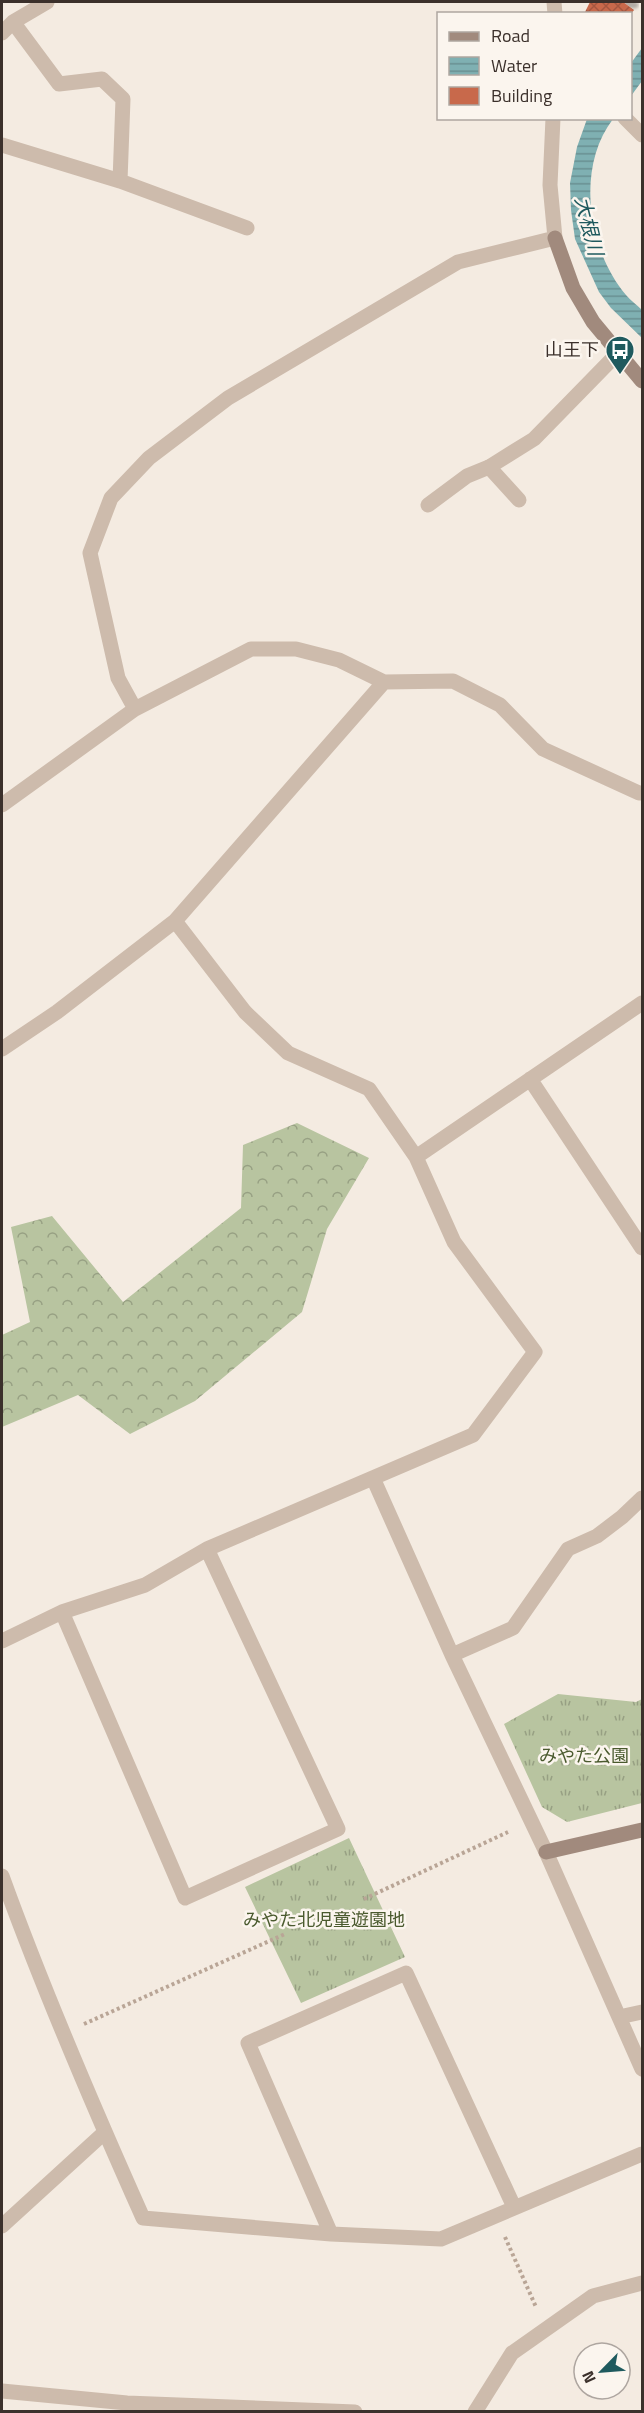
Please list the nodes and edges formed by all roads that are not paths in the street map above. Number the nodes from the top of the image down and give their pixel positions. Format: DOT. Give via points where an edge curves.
graph roads {
  1 [pos="47,2"];
  2 [pos="14,22"];
  3 [pos="2,33"];
  4 [pos="553,120"];
  5 [pos="627,120"];
  6 [pos="642,135"];
  7 [pos="2,145"];
  8 [pos="120,181"];
  9 [pos="247,228"];
  10 [pos="555,238"];
  11 [pos="618,353"];
  12 [pos="642,381"];
  13 [pos="489,467"];
  14 [pos="519,500"];
  15 [pos="428,505"];
  16 [pos="384,682"];
  17 [pos="135,709"];
  18 [pos="642,793"];
  19 [pos="2,805"];
  20 [pos="175,921"];
  21 [pos="642,1003"];
  22 [pos="2,1049"];
  23 [pos="530,1079"];
  24 [pos="416,1157"];
  25 [pos="642,1248"];
  26 [pos="373,1478"];
  27 [pos="642,1498"];
  28 [pos="207,1550"];
  29 [pos="62,1612"];
  30 [pos="2,1641"];
  31 [pos="452,1655"];
  32 [pos="642,1830"];
  33 [pos="546,1852"];
  34 [pos="2,1876"];
  35 [pos="642,2012"];
  36 [pos="619,2017"];
  37 [pos="642,2069"];
  38 [pos="105,2132"];
  39 [pos="642,2154"];
  40 [pos="514,2207"];
  41 [pos="2,2226"];
  42 [pos="331,2234"];
  43 [pos="642,2283"];
  44 [pos="2,2391"];
  45 [pos="129,2407"];
  46 [pos="355,2412"];
  47 [pos="475,2412"];
  1 -- 2 [label="street"];
  2 -- 3 [label="street"];
  2 -- 8 [label="street" via="59,84 102,78 123,99"];
  4 -- 10 [label="street" via="550,186"];
  5 -- 6 [label="street"];
  7 -- 8 [label="street"];
  8 -- 9 [label="street"];
  10 -- 11 [label="street" via="573,288"];
  10 -- 17 [label="street" via="458,261 228,398 149,458 111,498 90,553 118,678"];
  11 -- 12 [label="street"];
  11 -- 13 [label="street" via="534,439"];
  13 -- 14 [label="street"];
  13 -- 15 [label="street" via="467,476"];
  16 -- 17 [label="street" via="339,660 296,649 250,650"];
  16 -- 18 [label="street" via="453,681 500,705 543,749"];
  16 -- 20 [label="street"];
  17 -- 19 [label="street"];
  20 -- 22 [label="street"];
  20 -- 24 [label="street" via="245,1012 288,1053 369,1089"];
  21 -- 23 [label="street"];
  23 -- 24 [label="street"];
  23 -- 25 [label="street"];
  24 -- 26 [label="street" via="454,1242 535,1352 473,1435"];
  26 -- 28 [label="street"];
  26 -- 31 [label="street"];
  27 -- 31 [label="street" via="597,1536 568,1549 513,1628"];
  28 -- 29 [label="street" via="145,1586"];
  28 -- 29 [label="street" via="338,1829 185,1898"];
  29 -- 30 [label="street"];
  31 -- 33 [label="street"];
  32 -- 33 [label="street"];
  33 -- 36 [label="street"];
  34 -- 38 [label="street"];
  35 -- 36 [label="street"];
  36 -- 37 [label="street"];
  38 -- 41 [label="street"];
  38 -- 42 [label="street" via="143,2218"];
  39 -- 40 [label="street"];
  40 -- 42 [label="street" via="441,2239"];
  40 -- 42 [label="street" via="406,1973 248,2043"];
  43 -- 47 [label="street" via="593,2296 512,2353"];
  44 -- 45 [label="street"];
  45 -- 46 [label="street"];
}
